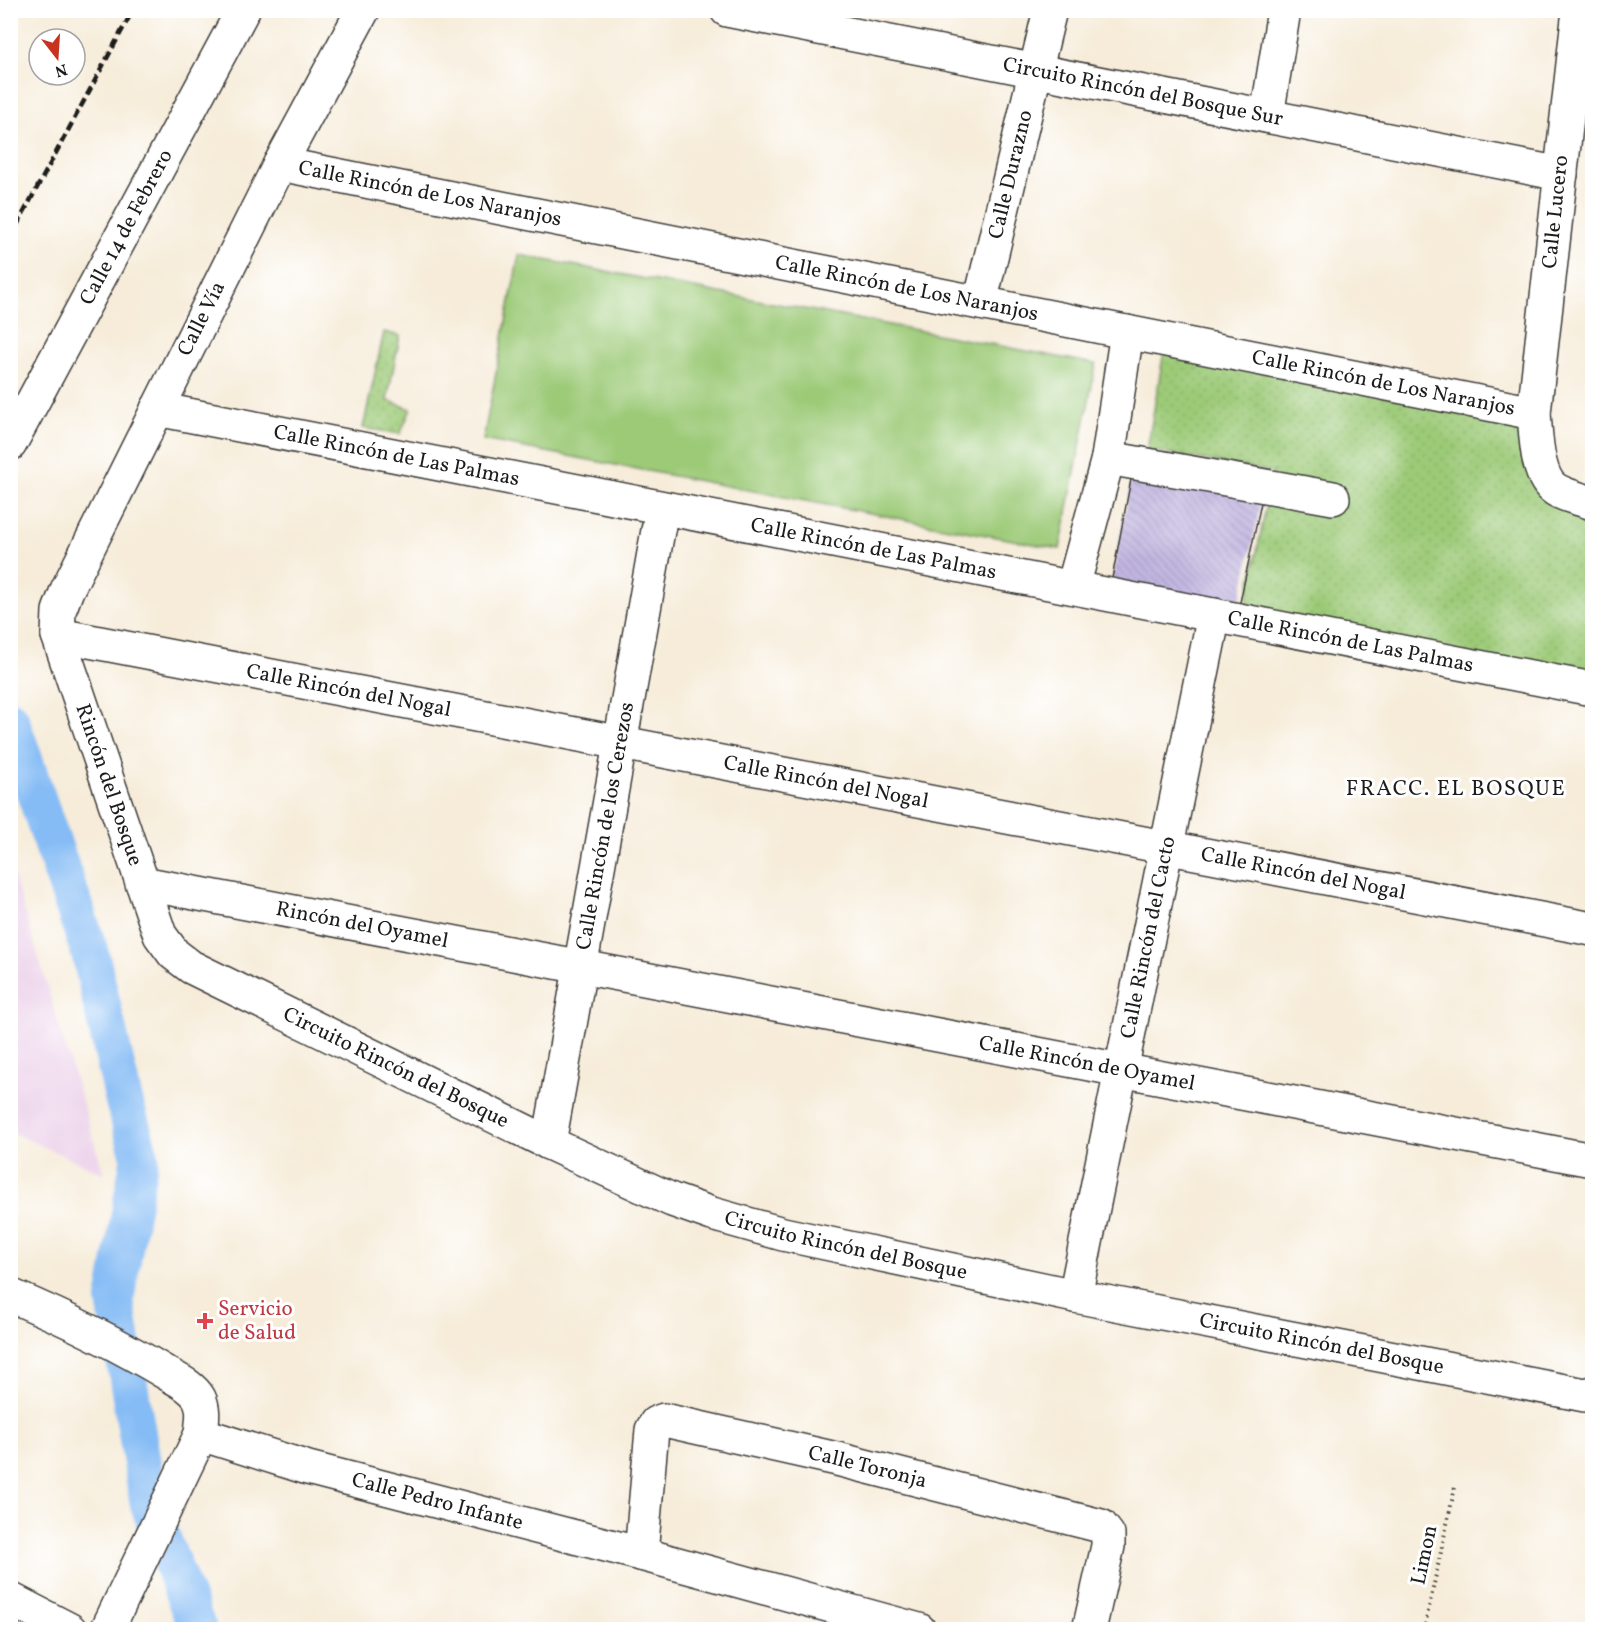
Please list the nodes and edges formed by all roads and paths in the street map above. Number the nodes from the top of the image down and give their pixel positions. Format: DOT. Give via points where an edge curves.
graph roads {
  1 [pos="243,10"];
  2 [pos="363,10"];
  3 [pos="727,10"];
  4 [pos="1050,10"];
  5 [pos="1284,10"];
  6 [pos="1579,10"];
  7 [pos="1036,70"];
  8 [pos="1267,116"];
  9 [pos="280,164"];
  10 [pos="1561,174"];
  11 [pos="980,303"];
  12 [pos="1127,332"];
  13 [pos="157,409"];
  14 [pos="1534,413"];
  15 [pos="10,444"];
  16 [pos="1108,458"];
  17 [pos="1333,498"];
  18 [pos="1593,503"];
  19 [pos="662,507"];
  20 [pos="1073,587"];
  21 [pos="1214,615"];
  22 [pos="58,635"];
  23 [pos="1593,689"];
  24 [pos="620,743"];
  25 [pos="1167,848"];
  26 [pos="142,883"];
  27 [pos="1593,929"];
  28 [pos="160,935"];
  29 [pos="580,967"];
  30 [pos="1122,1070"];
  31 [pos="549,1143"];
  32 [pos="1593,1160"];
  33 [pos="10,1295"];
  34 [pos="1075,1296"];
  35 [pos="1593,1393"];
  36 [pos="201,1434"];
  37 [pos="1455,1487"];
  38 [pos="641,1554"];
  39 [pos="10,1599"];
  40 [pos="70,1629"];
  41 [pos="107,1629"];
  42 [pos="918,1629"];
  43 [pos="1089,1629"];
  44 [pos="1424,1629"];
  1 -- 15 [label="street, Calle 14 de Febrero"];
  2 -- 9 [label="street, Calle Vía"];
  3 -- 7 [label="street, Circuito Rincón del Bosque Sur"];
  4 -- 7 [label="street, Calle Durazno"];
  5 -- 8 [label="street"];
  6 -- 10 [label="street, Calle Lucero"];
  7 -- 8 [label="street, Circuito Rincón del Bosque Sur"];
  7 -- 11 [label="street, Calle Durazno"];
  8 -- 10 [label="street, Circuito Rincón del Bosque Sur"];
  9 -- 11 [label="street, Calle Rincón de Los Naranjos"];
  9 -- 13 [label="street, Calle Vía"];
  10 -- 14 [label="street, Calle Lucero"];
  11 -- 12 [label="street, Calle Rincón de Los Naranjos"];
  12 -- 14 [label="street, Calle Rincón de Los Naranjos"];
  12 -- 16 [label="street"];
  13 -- 19 [label="street, Calle Rincón de Las Palmas"];
  13 -- 22 [label="street, Calle Vía" via="67,591 59,611"];
  14 -- 18 [label="street, Calle Lucero" via="1544,479 1555,490"];
  16 -- 17 [label="street"];
  16 -- 20 [label="street"];
  19 -- 20 [label="street, Calle Rincón de Las Palmas"];
  19 -- 24 [label="street, Calle Rincón de los Cerezos"];
  20 -- 21 [label="street, Calle Rincón de Las Palmas"];
  21 -- 23 [label="street, Calle Rincón de Las Palmas"];
  21 -- 25 [label="street, Calle Rincón del Cacto"];
  22 -- 24 [label="street, Calle Rincón del Nogal"];
  22 -- 26 [label="street, Rincón del Bosque"];
  24 -- 25 [label="street, Calle Rincón del Nogal"];
  24 -- 29 [label="street, Calle Rincón de los Cerezos"];
  25 -- 27 [label="street, Calle Rincón del Nogal"];
  25 -- 30 [label="street, Calle Rincón del Cacto"];
  26 -- 28 [label="street, Rincón del Bosque"];
  26 -- 29 [label="street, Rincón del Oyamel"];
  28 -- 31 [label="street, Circuito Rincón del Bosque" via="174,954 191,967"];
  29 -- 30 [label="street, Calle Rincón de Oyamel"];
  29 -- 31 [label="street, Calle Rincón de los Cerezos"];
  30 -- 32 [label="street, Calle Rincón de Oyamel"];
  30 -- 34 [label="street, Calle Rincón del Cacto"];
  31 -- 34 [label="street, Circuito Rincón del Bosque" via="672,1200 712,1214 783,1234"];
  33 -- 36 [label="street" via="141,1358 192,1389 203,1411"];
  34 -- 35 [label="street, Circuito Rincón del Bosque" via="1585,1395"];
  36 -- 38 [label="street, Calle Pedro Infante" via="308,1468"];
  36 -- 41 [label="street"];
  37 -- 44 [label="path, Limon"];
  38 -- 42 [label="street, Calle Pedro Infante"];
  38 -- 43 [label="street, Calle Toronja" via="652,1430 664,1420 1101,1526 1108,1535 1108,1546"];
  39 -- 40 [label="street"];
}
